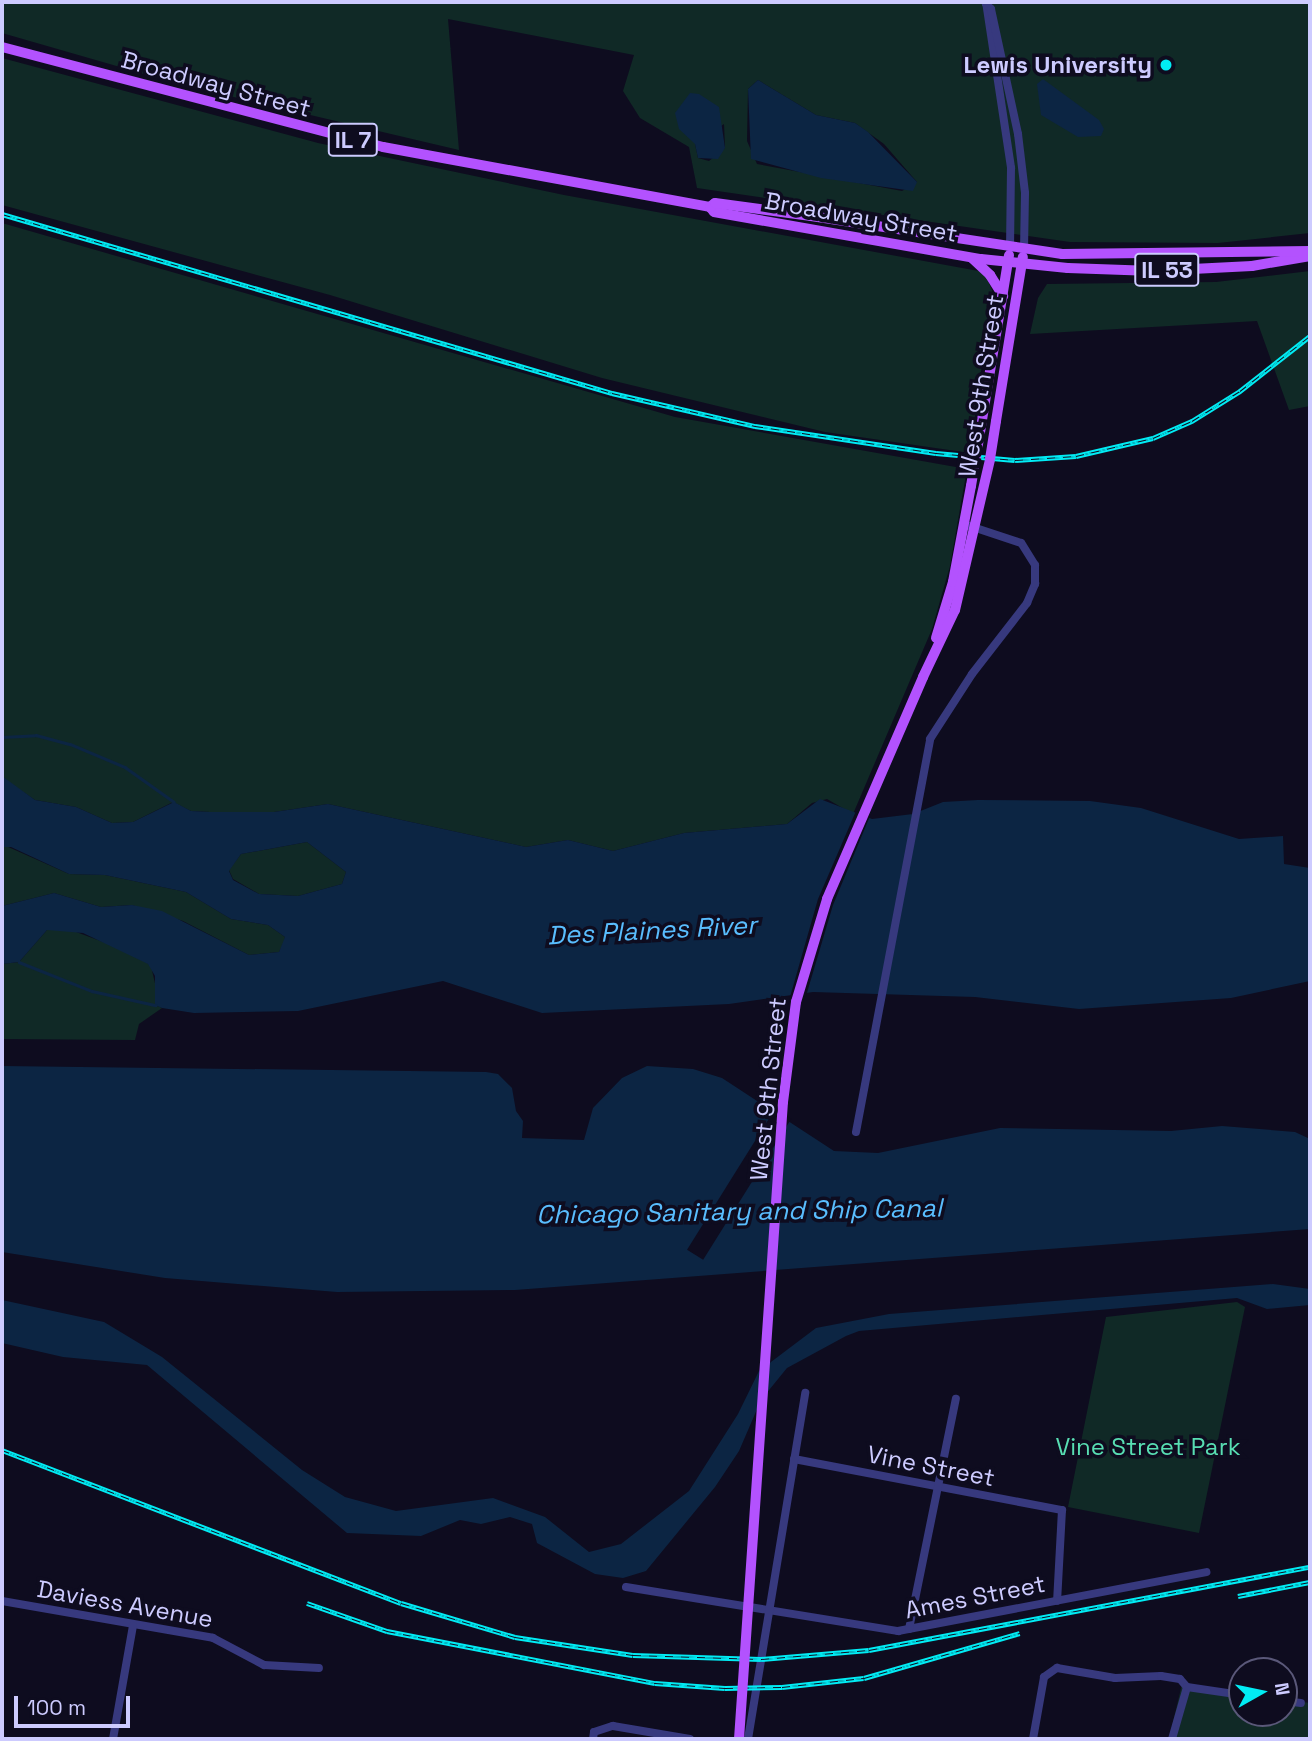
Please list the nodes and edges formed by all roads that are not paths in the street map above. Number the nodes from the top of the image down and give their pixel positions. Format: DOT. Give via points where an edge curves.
graph roads {
  1 [pos="986,3"];
  2 [pos="2,47"];
  3 [pos="710,207"];
  4 [pos="1010,249"];
  5 [pos="1024,251"];
  6 [pos="1310,254"];
  7 [pos="970,257"];
  8 [pos="1008,262"];
  9 [pos="1022,264"];
  10 [pos="1003,296"];
  11 [pos="964,524"];
  12 [pos="977,528"];
  13 [pos="923,677"];
  14 [pos="856,1132"];
  15 [pos="805,1392"];
  16 [pos="956,1399"];
  17 [pos="794,1459"];
  18 [pos="934,1486"];
  19 [pos="1206,1572"];
  20 [pos="626,1587"];
  21 [pos="2,1601"];
  22 [pos="1057,1601"];
  23 [pos="767,1608"];
  24 [pos="133,1626"];
  25 [pos="909,1629"];
  26 [pos="319,1668"];
  27 [pos="1187,1687"];
  28 [pos="1228,1693"];
  29 [pos="1298,1703"];
  30 [pos="1301,1703"];
  31 [pos="113,1739"];
  32 [pos="593,1739"];
  33 [pos="690,1739"];
  34 [pos="739,1739"];
  35 [pos="748,1739"];
  36 [pos="1033,1739"];
  37 [pos="1172,1739"];
  1 -- 4 [label="street" via="1011,168"];
  1 -- 5 [label="street" via="1018,134 1025,193"];
  2 -- 3 [label="main road, Broadway Street / IL 7" via="317,132 501,171"];
  3 -- 4 [label="main road, Broadway Street / IL 7" via="715,203 811,216"];
  3 -- 7 [label="main road, Broadway Street / IL 7" via="714,212"];
  4 -- 5 [label="main road, IL 53"];
  4 -- 8 [label="main road, West 9th Street"];
  5 -- 6 [label="main road, IL 53" via="1133,257"];
  5 -- 9 [label="main road, West 9th Street"];
  6 -- 9 [label="main road, IL 53" via="1182,270"];
  7 -- 8 [label="main road, Broadway Street / IL 7"];
  7 -- 10 [label="main road" via="990,275"];
  8 -- 9 [label="main road, IL 7"];
  8 -- 10 [label="main road, West 9th Street"];
  9 -- 12 [label="main road, West 9th Street, bridge"];
  10 -- 11 [label="main road, West 9th Street, bridge"];
  11 -- 12 [label="street"];
  11 -- 13 [label="main road, West 9th Street" via="946,608"];
  12 -- 13 [label="main road, West 9th Street" via="955,610"];
  12 -- 14 [label="street" via="1021,543 1035,565 1035,584 1027,603 936,726 915,809"];
  13 -- 34 [label="main road, West 9th Street, bridge" via="827,899 794,1013 783,1102"];
  15 -- 17 [label="street"];
  16 -- 18 [label="street"];
  17 -- 18 [label="street, Vine Street"];
  17 -- 23 [label="street"];
  18 -- 22 [label="street, Vine Street" via="1062,1510"];
  18 -- 25 [label="street"];
  19 -- 22 [label="street, Ames Street"];
  20 -- 23 [label="street, Ames Street"];
  21 -- 24 [label="street, Daviess Avenue"];
  22 -- 25 [label="street, Ames Street"];
  23 -- 25 [label="street, Ames Street"];
  23 -- 35 [label="street"];
  24 -- 26 [label="street, Daviess Avenue" via="213,1638 264,1665"];
  24 -- 31 [label="street"];
  27 -- 28 [label="street"];
  27 -- 36 [label="street" via="1180,1679 1161,1676 1115,1678 1057,1668 1049,1671"];
  27 -- 37 [label="street"];
  29 -- 30 [label="street"];
  32 -- 33 [label="street" via="594,1732 604,1727"];
}
